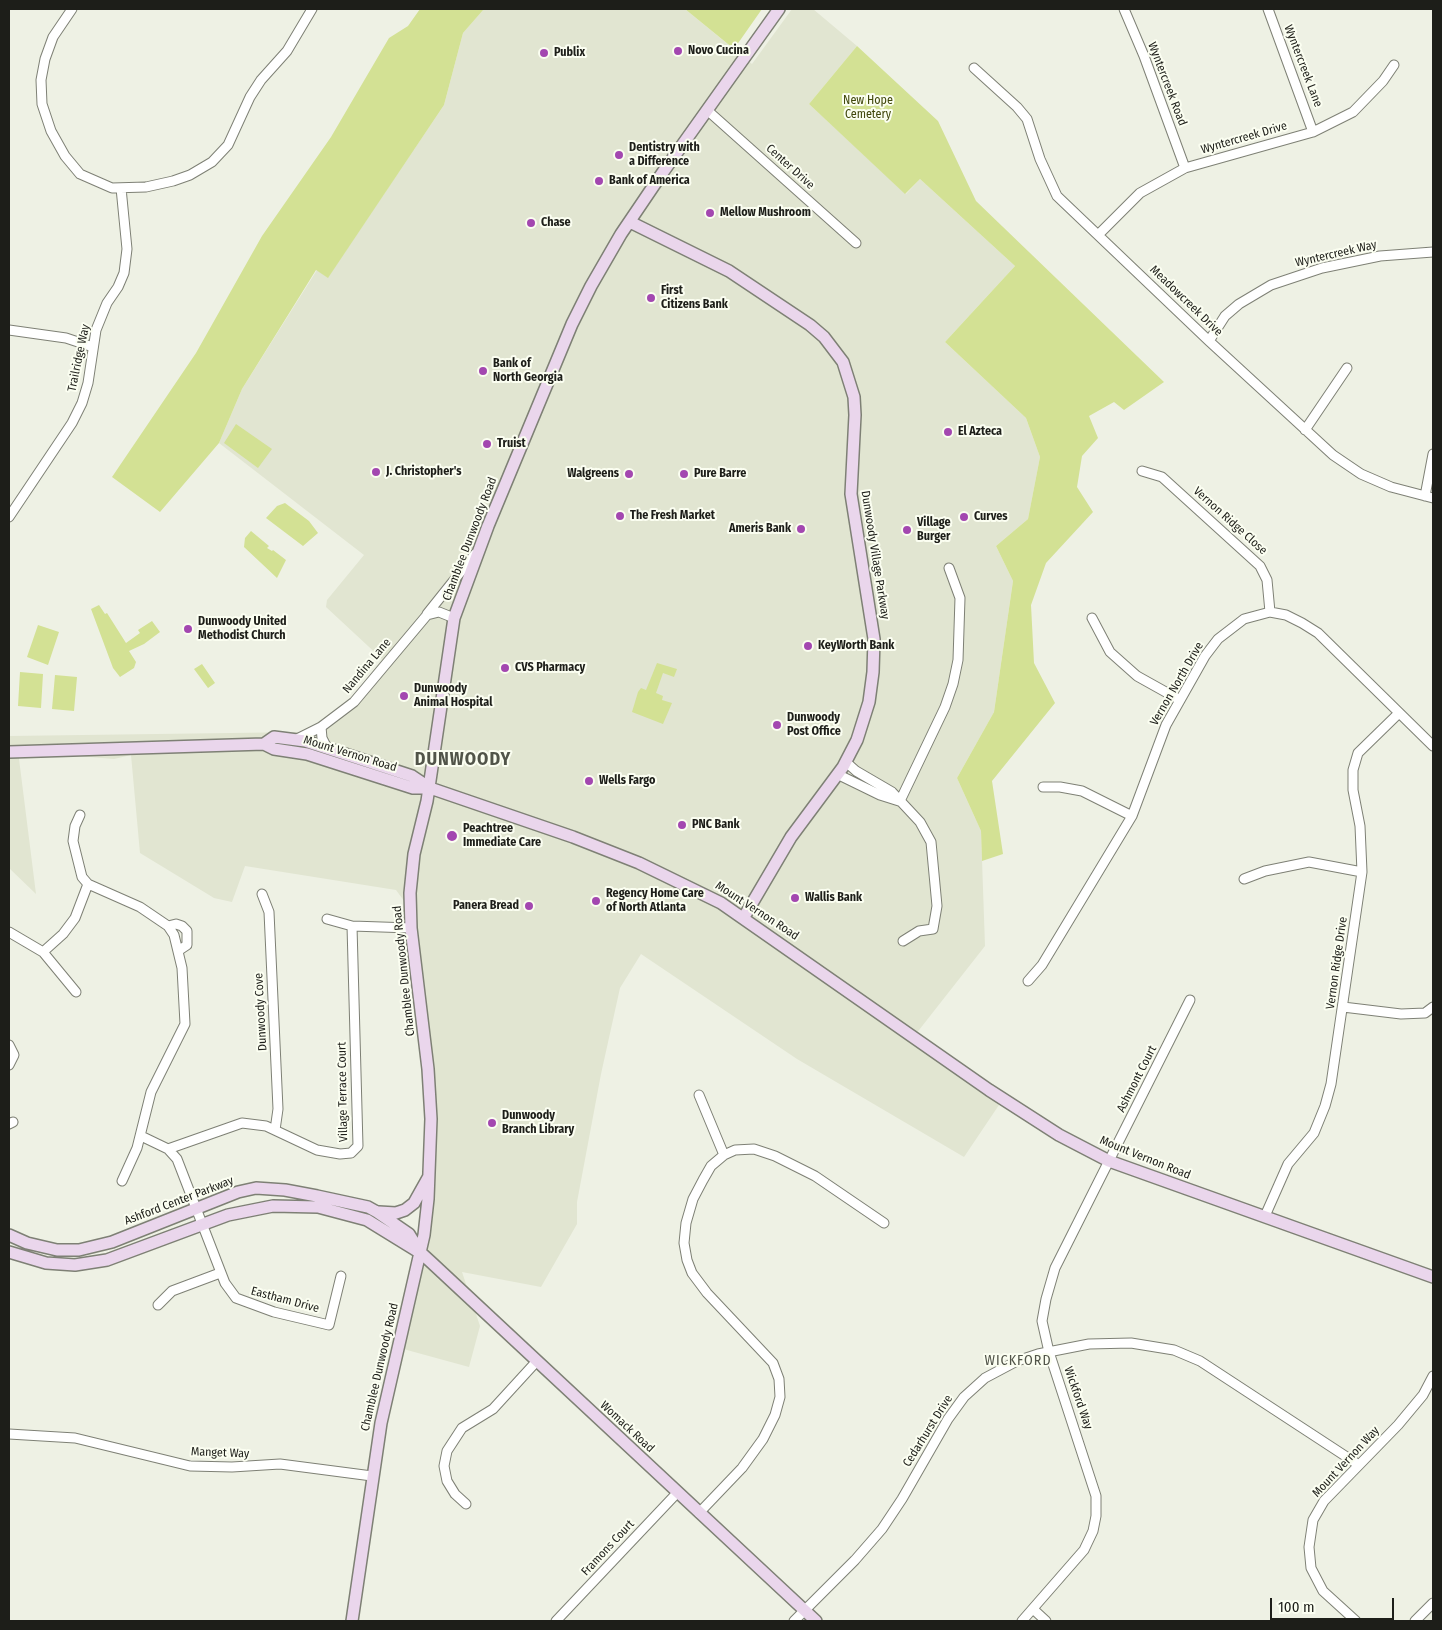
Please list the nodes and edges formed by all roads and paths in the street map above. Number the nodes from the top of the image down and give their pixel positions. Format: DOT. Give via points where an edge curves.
graph roads {
  1 [pos="72,9"];
  2 [pos="312,9"];
  3 [pos="779,9"];
  4 [pos="1124,9"];
  5 [pos="1268,9"];
  6 [pos="1394,64"];
  7 [pos="974,68"];
  8 [pos="708,110"];
  9 [pos="1313,132"];
  10 [pos="1186,168"];
  11 [pos="121,188"];
  12 [pos="630,222"];
  13 [pos="1098,235"];
  14 [pos="856,243"];
  15 [pos="1433,252"];
  16 [pos="9,330"];
  17 [pos="1209,341"];
  18 [pos="93,347"];
  19 [pos="1347,368"];
  20 [pos="1305,430"];
  21 [pos="1433,454"];
  22 [pos="1142,471"];
  23 [pos="1429,497"];
  24 [pos="9,517"];
  25 [pos="478,550"];
  26 [pos="949,568"];
  27 [pos="1270,612"];
  28 [pos="427,614"];
  29 [pos="454,618"];
  30 [pos="1092,618"];
  31 [pos="1180,700"];
  32 [pos="1399,713"];
  33 [pos="321,727"];
  34 [pos="297,739"];
  35 [pos="264,744"];
  36 [pos="1433,746"];
  37 [pos="327,748"];
  38 [pos="9,752"];
  39 [pos="26,752"];
  40 [pos="9,758"];
  41 [pos="846,762"];
  42 [pos="838,775"];
  43 [pos="1043,787"];
  44 [pos="430,788"];
  45 [pos="900,801"];
  46 [pos="80,815"];
  47 [pos="1132,816"];
  48 [pos="1362,872"];
  49 [pos="1244,879"];
  50 [pos="88,884"];
  51 [pos="262,894"];
  52 [pos="744,916"];
  53 [pos="327,919"];
  54 [pos="168,926"];
  55 [pos="352,926"];
  56 [pos="411,928"];
  57 [pos="9,932"];
  58 [pos="903,941"];
  59 [pos="178,951"];
  60 [pos="43,952"];
  61 [pos="1028,981"];
  62 [pos="76,992"];
  63 [pos="1190,1000"];
  64 [pos="1343,1007"];
  65 [pos="1433,1008"];
  66 [pos="9,1045"];
  67 [pos="9,1065"];
  68 [pos="699,1095"];
  69 [pos="275,1130"];
  70 [pos="141,1136"];
  71 [pos="168,1149"];
  72 [pos="724,1155"];
  73 [pos="1107,1166"];
  74 [pos="429,1177"];
  75 [pos="122,1182"];
  76 [pos="196,1210"];
  77 [pos="377,1212"];
  78 [pos="1265,1216"];
  79 [pos="884,1222"];
  80 [pos="203,1225"];
  81 [pos="9,1235"];
  82 [pos="9,1252"];
  83 [pos="420,1252"];
  84 [pos="220,1273"];
  85 [pos="341,1276"];
  86 [pos="1433,1277"];
  87 [pos="158,1306"];
  88 [pos="1049,1352"];
  89 [pos="536,1362"];
  90 [pos="1433,1376"];
  91 [pos="9,1434"];
  92 [pos="1358,1465"];
  93 [pos="372,1476"];
  94 [pos="678,1493"];
  95 [pos="466,1504"];
  96 [pos="699,1513"];
  97 [pos="1433,1604"];
  98 [pos="1033,1609"];
  99 [pos="805,1611"];
  100 [pos="352,1621"];
  101 [pos="556,1621"];
  102 [pos="794,1621"];
  103 [pos="816,1621"];
  104 [pos="1022,1621"];
  105 [pos="1046,1621"];
  106 [pos="1356,1621"];
  107 [pos="1415,1621"];
  1 -- 11 [label="street" via="53,38 45,59 41,80 42,104 51,131 80,174 112,188"];
  2 -- 11 [label="street" via="288,52 261,80 250,97 228,145 212,162 173,181"];
  3 -- 8 [label="street, Chamblee Dunwoody Road"];
  4 -- 10 [label="street, Wyntercreek Road"];
  5 -- 9 [label="street, Wyntercreek Lane"];
  6 -- 9 [label="street, Wyntercreek Drive" via="1384,81 1352,112"];
  7 -- 13 [label="street, Meadowcreek Drive" via="1017,106 1026,119 1057,196"];
  8 -- 12 [label="street, Chamblee Dunwoody Road"];
  8 -- 14 [label="street, Center Drive"];
  9 -- 10 [label="street, Wyntercreek Drive"];
  10 -- 13 [label="street, Wyntercreek Drive" via="1140,193"];
  11 -- 18 [label="street, Trailridge Way" via="128,249 124,272 100,318"];
  12 -- 25 [label="street, Chamblee Dunwoody Road" via="594,280 572,324"];
  12 -- 41 [label="street, Dunwoody Village Parkway" via="729,271 773,298 817,331 844,363 852,385 855,410 850,482 852,510 874,639 869,702"];
  13 -- 17 [label="street, Meadowcreek Drive"];
  15 -- 17 [label="street, Wyntercreek Way" via="1380,256 1322,268 1271,285 1225,316"];
  16 -- 18 [label="street" via="66,338"];
  17 -- 20 [label="street, Meadowcreek Drive"];
  18 -- 24 [label="street, Trailridge Way" via="88,383 76,416"];
  19 -- 20 [label="street"];
  20 -- 23 [label="street, Meadowcreek Drive" via="1361,474 1391,487"];
  21 -- 23 [label="street"];
  22 -- 27 [label="street, Vernon Ridge Close" via="1162,477 1260,566 1267,580"];
  25 -- 28 [label="street, Nandina Lane"];
  25 -- 29 [label="street, Chamblee Dunwoody Road"];
  26 -- 45 [label="street" via="960,598 958,660 953,684"];
  27 -- 31 [label="street, Vernon North Drive" via="1244,619 1218,639"];
  27 -- 32 [label="street" via="1286,615 1318,633"];
  28 -- 29 [label="street" via="439,612"];
  28 -- 33 [label="street, Nandina Lane" via="354,702"];
  29 -- 44 [label="street, Chamblee Dunwoody Road"];
  30 -- 31 [label="street" via="1110,652 1138,676"];
  31 -- 47 [label="street, Vernon North Drive" via="1166,725"];
  32 -- 36 [label="street"];
  32 -- 48 [label="street, Vernon Ridge Drive" via="1358,753 1353,770"];
  33 -- 34 [label="street, Nandina Lane"];
  33 -- 37 [label="street"];
  34 -- 35 [label="street" via="274,737"];
  34 -- 37 [label="street"];
  35 -- 39 [label="street, Mount Vernon Road"];
  35 -- 44 [label="street, Mount Vernon Road" via="274,749 307,754 413,788"];
  37 -- 44 [label="street" via="412,776"];
  38 -- 39 [label="street, Mount Vernon Road"];
  39 -- 40 [label="street"];
  41 -- 42 [label="street, Dunwoody Village Parkway"];
  41 -- 45 [label="street" via="892,792"];
  42 -- 45 [label="street"];
  42 -- 52 [label="street, Dunwoody Village Parkway" via="791,837"];
  43 -- 47 [label="street" via="1082,790"];
  44 -- 52 [label="street, Mount Vernon Road" via="634,861"];
  44 -- 56 [label="street, Chamblee Dunwoody Road" via="412,867"];
  45 -- 58 [label="street" via="920,822 930,842 937,906 933,929 919,931"];
  46 -- 50 [label="street" via="74,826 73,841 82,877"];
  47 -- 61 [label="street, Vernon North Drive" via="1042,965"];
  48 -- 49 [label="street" via="1309,862"];
  48 -- 64 [label="street, Vernon Ridge Drive"];
  50 -- 54 [label="street" via="140,907"];
  50 -- 60 [label="street" via="76,918"];
  51 -- 69 [label="street, Dunwoody Cove" via="269,912 278,1109"];
  52 -- 73 [label="street, Mount Vernon Road" via="989,1090"];
  53 -- 55 [label="street"];
  54 -- 59 [label="street"];
  54 -- 59 [label="street" via="176,924 187,931 187,945"];
  55 -- 56 [label="street"];
  55 -- 69 [label="street, Village Terrace Court" via="358,1146 351,1153 317,1150"];
  56 -- 74 [label="street, Chamblee Dunwoody Road" via="428,1069 432,1149"];
  57 -- 60 [label="street"];
  59 -- 70 [label="street" via="185,1024 150,1092"];
  60 -- 62 [label="street"];
  63 -- 73 [label="street, Ashmont Court"];
  64 -- 65 [label="street" via="1401,1014 1426,1012"];
  64 -- 78 [label="street, Vernon Ridge Drive" via="1325,1106 1314,1133 1288,1164"];
  66 -- 67 [label="street" via="14,1055"];
  68 -- 72 [label="street"];
  69 -- 71 [label="street, Village Terrace Court" via="242,1123"];
  70 -- 71 [label="street"];
  70 -- 75 [label="street"];
  71 -- 76 [label="street, Eastham Drive" via="177,1159"];
  72 -- 79 [label="street" via="735,1150 754,1149 775,1156 815,1176"];
  72 -- 96 [label="street" via="711,1166 693,1199 684,1243 687,1260 707,1293 773,1363 779,1378 780,1397 763,1440 742,1468"];
  73 -- 78 [label="street, Mount Vernon Road"];
  73 -- 88 [label="street, Wickford Way" via="1055,1268 1042,1321"];
  74 -- 77 [label="street" via="414,1203 405,1210"];
  74 -- 83 [label="street, Chamblee Dunwoody Road"];
  76 -- 77 [label="street, Ashford Center Parkway" via="256,1188 317,1196 368,1207"];
  76 -- 80 [label="street, Eastham Drive"];
  76 -- 81 [label="street, Ashford Center Parkway" via="112,1242 79,1250 57,1250"];
  77 -- 83 [label="street, Ashford Center Parkway" via="409,1234"];
  78 -- 86 [label="street, Mount Vernon Road"];
  80 -- 82 [label="street" via="107,1260 75,1266 46,1263"];
  80 -- 83 [label="street" via="228,1215 273,1206 318,1207 367,1220"];
  80 -- 84 [label="street, Eastham Drive"];
  83 -- 89 [label="street, Womack Road"];
  83 -- 93 [label="street, Chamblee Dunwoody Road"];
  84 -- 85 [label="street, Eastham Drive" via="230,1291 244,1303 329,1325"];
  84 -- 87 [label="street" via="172,1291"];
  88 -- 92 [label="street, Cedarhurst Drive" via="1089,1344 1131,1343 1174,1350 1200,1361"];
  88 -- 98 [label="street, Wickford Way" via="1096,1496 1096,1516 1084,1550"];
  88 -- 99 [label="street, Cedarhurst Drive" via="1000,1370 964,1397 882,1529"];
  89 -- 94 [label="street, Womack Road"];
  89 -- 95 [label="street" via="493,1409 462,1428 450,1445 444,1466 447,1482"];
  90 -- 92 [label="street, Mount Vernon Way" via="1423,1395"];
  91 -- 93 [label="street, Manget Way" via="75,1438 190,1466 280,1464"];
  92 -- 106 [label="street, Mount Vernon Way" via="1324,1500 1313,1520 1309,1547 1311,1568 1323,1590"];
  93 -- 100 [label="street, Chamblee Dunwoody Road"];
  94 -- 96 [label="street, Womack Road"];
  94 -- 101 [label="street, Framons Court"];
  96 -- 99 [label="street, Womack Road"];
  97 -- 107 [label="street"];
  98 -- 104 [label="street, Wickford Way"];
  98 -- 105 [label="street"];
  99 -- 102 [label="street, Cedarhurst Drive"];
  99 -- 103 [label="street, Womack Road"];
}
